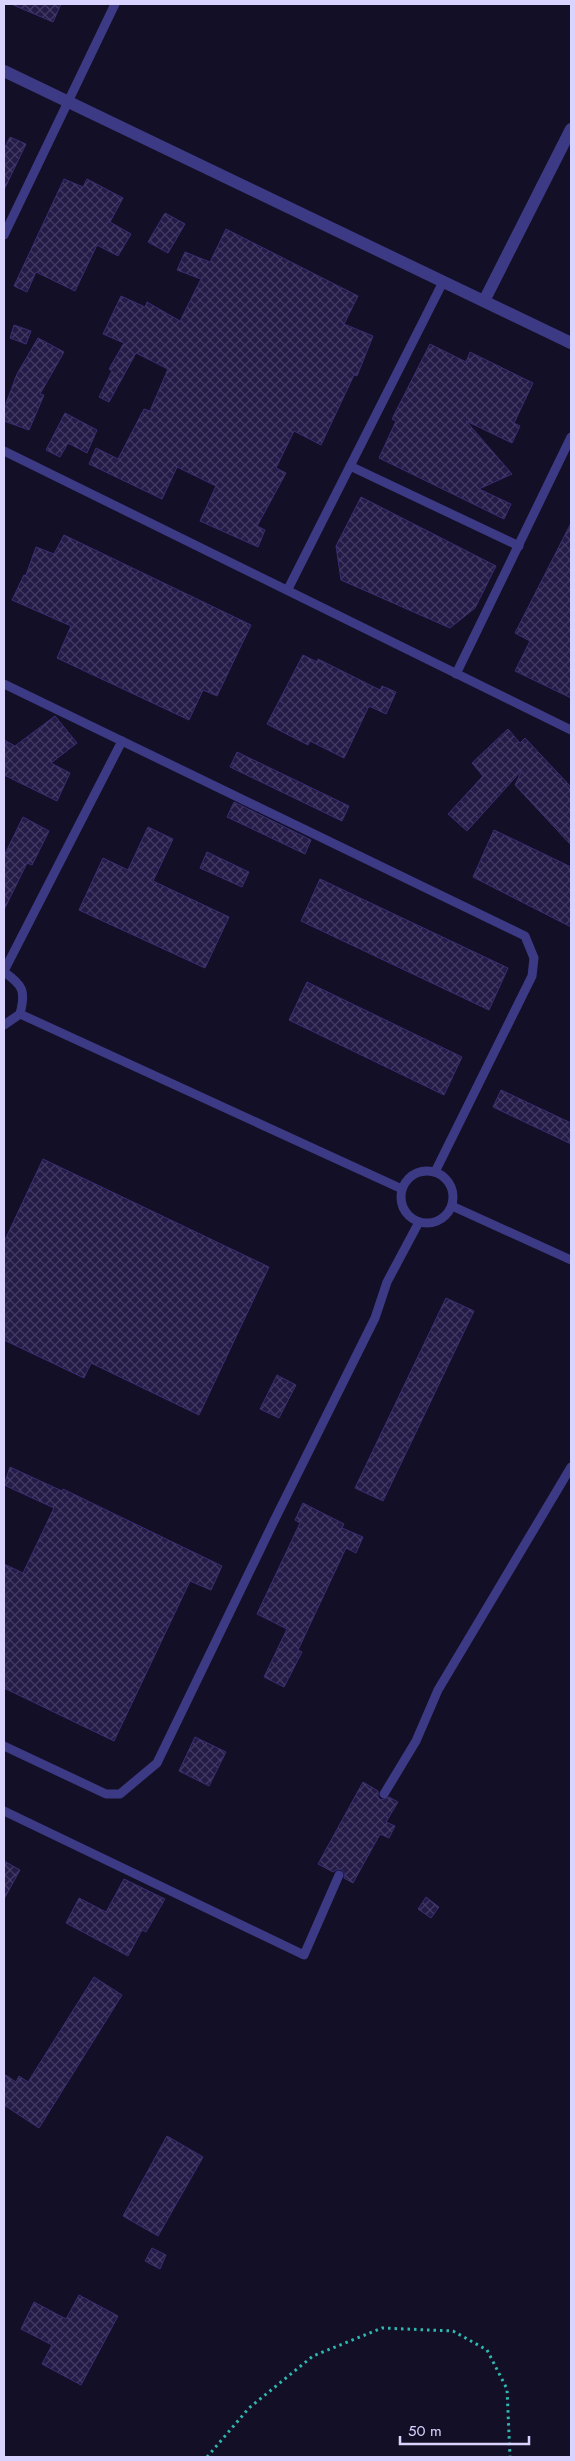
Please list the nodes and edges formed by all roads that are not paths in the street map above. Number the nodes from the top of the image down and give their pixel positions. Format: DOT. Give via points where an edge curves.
graph roads {
  1 [pos="115,4"];
  2 [pos="4,71"];
  3 [pos="67,102"];
  4 [pos="571,129"];
  5 [pos="4,234"];
  6 [pos="443,282"];
  7 [pos="484,301"];
  8 [pos="571,343"];
  9 [pos="571,437"];
  10 [pos="4,451"];
  11 [pos="350,466"];
  12 [pos="519,546"];
  13 [pos="288,589"];
  14 [pos="456,674"];
  15 [pos="4,684"];
  16 [pos="571,730"];
  17 [pos="122,741"];
  18 [pos="4,972"];
  19 [pos="20,1014"];
  20 [pos="4,1025"];
  21 [pos="435,1172"];
  22 [pos="402,1189"];
  23 [pos="452,1206"];
  24 [pos="419,1222"];
  25 [pos="571,1260"];
  26 [pos="571,1467"];
  27 [pos="4,1746"];
  28 [pos="384,1794"];
  29 [pos="4,1811"];
  30 [pos="339,1875"];
  1 -- 3 [label="lane"];
  2 -- 3 [label="street"];
  3 -- 5 [label="lane"];
  3 -- 6 [label="street"];
  4 -- 7 [label="street"];
  6 -- 7 [label="street"];
  6 -- 11 [label="lane"];
  7 -- 8 [label="street"];
  9 -- 12 [label="lane"];
  10 -- 13 [label="lane"];
  11 -- 12 [label="lane"];
  11 -- 13 [label="lane"];
  12 -- 14 [label="lane"];
  13 -- 14 [label="lane"];
  14 -- 16 [label="lane"];
  15 -- 17 [label="lane"];
  17 -- 18 [label="lane"];
  17 -- 21 [label="lane" via="525,936 534,958 532,976"];
  18 -- 19 [label="lane" via="18,981 24,997"];
  19 -- 20 [label="lane"];
  19 -- 22 [label="lane"];
  21 -- 22 [label="lane" via="412,1176"];
  21 -- 23 [label="lane" via="443,1176 452,1189"];
  22 -- 24 [label="lane" via="406,1212"];
  23 -- 24 [label="lane" via="442,1219"];
  23 -- 25 [label="lane"];
  24 -- 27 [label="lane" via="157,1763 120,1794 106,1794"];
  26 -- 28 [label="lane" via="438,1690 416,1741"];
  29 -- 30 [label="lane" via="304,1955"];
}
